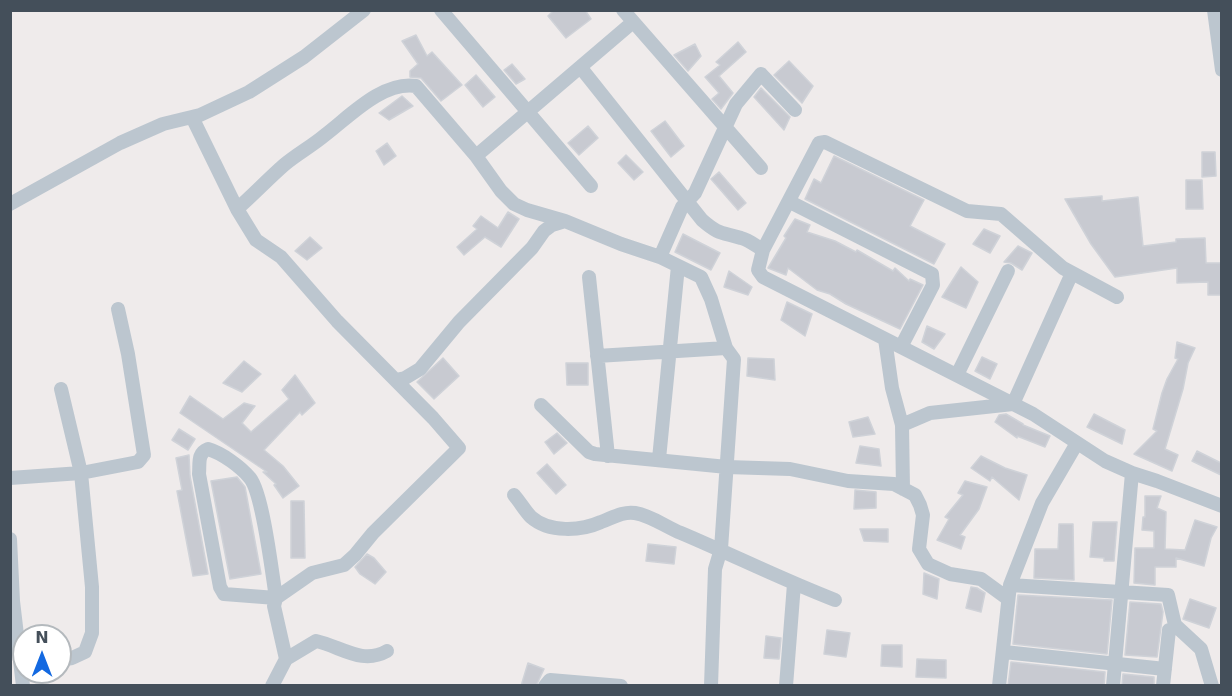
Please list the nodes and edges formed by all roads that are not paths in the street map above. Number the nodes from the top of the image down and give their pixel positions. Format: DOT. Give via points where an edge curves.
graph roads {
  1 [pos="364,10"];
  2 [pos="441,10"];
  3 [pos="623,10"];
  4 [pos="1214,10"];
  5 [pos="633,22"];
  6 [pos="580,68"];
  7 [pos="1221,70"];
  8 [pos="795,110"];
  9 [pos="528,113"];
  10 [pos="192,117"];
  11 [pos="725,127"];
  12 [pos="476,156"];
  13 [pos="760,168"];
  14 [pos="591,186"];
  15 [pos="688,200"];
  16 [pos="790,202"];
  17 [pos="10,204"];
  18 [pos="237,208"];
  19 [pos="565,221"];
  20 [pos="763,250"];
  21 [pos="660,257"];
  22 [pos="678,266"];
  23 [pos="1008,271"];
  24 [pos="1072,273"];
  25 [pos="589,277"];
  26 [pos="1117,297"];
  27 [pos="118,309"];
  28 [pos="885,339"];
  29 [pos="901,347"];
  30 [pos="726,348"];
  31 [pos="669,351"];
  32 [pos="597,356"];
  33 [pos="957,375"];
  34 [pos="396,380"];
  35 [pos="61,389"];
  36 [pos="1012,404"];
  37 [pos="541,405"];
  38 [pos="902,425"];
  39 [pos="1077,443"];
  40 [pos="608,456"];
  41 [pos="659,459"];
  42 [pos="726,467"];
  43 [pos="81,473"];
  44 [pos="1132,473"];
  45 [pos="10,478"];
  46 [pos="903,489"];
  47 [pos="514,495"];
  48 [pos="1221,506"];
  49 [pos="10,540"];
  50 [pos="721,549"];
  51 [pos="794,584"];
  52 [pos="1123,591"];
  53 [pos="1009,592"];
  54 [pos="276,598"];
  55 [pos="835,600"];
  56 [pos="15,624"];
  57 [pos="1169,630"];
  58 [pos="387,651"];
  59 [pos="1004,652"];
  60 [pos="72,658"];
  61 [pos="286,659"];
  62 [pos="1116,664"];
  63 [pos="1165,669"];
  64 [pos="272,686"];
  65 [pos="545,686"];
  66 [pos="621,686"];
  67 [pos="711,686"];
  68 [pos="786,686"];
  69 [pos="999,686"];
  70 [pos="1113,686"];
  71 [pos="1163,686"];
  72 [pos="1212,686"];
  1 -- 10 [label="street" via="304,57 258,86"];
  2 -- 9 [label="street"];
  3 -- 5 [label="street"];
  4 -- 7 [label="street"];
  5 -- 6 [label="street"];
  5 -- 11 [label="street"];
  6 -- 9 [label="street"];
  6 -- 15 [label="street"];
  8 -- 11 [label="street" via="760,74 736,104"];
  9 -- 12 [label="street"];
  9 -- 14 [label="street"];
  10 -- 17 [label="street" via="163,124 120,143"];
  10 -- 18 [label="street"];
  11 -- 13 [label="street"];
  11 -- 15 [label="street"];
  12 -- 18 [label="street" via="416,86 404,86 364,102"];
  12 -- 19 [label="street" via="514,204"];
  15 -- 20 [label="street" via="713,230 742,238"];
  15 -- 21 [label="street"];
  16 -- 20 [label="street"];
  16 -- 24 [label="street" via="819,144 825,142 967,211 1001,214"];
  16 -- 29 [label="street" via="932,274 933,285"];
  18 -- 34 [label="street" via="256,240 281,257"];
  19 -- 21 [label="street"];
  19 -- 34 [label="street" via="544,231 420,369"];
  20 -- 28 [label="street" via="759,270 763,277"];
  21 -- 22 [label="street"];
  22 -- 30 [label="street" via="704,282"];
  22 -- 31 [label="street"];
  23 -- 33 [label="street"];
  24 -- 26 [label="street"];
  24 -- 36 [label="street"];
  25 -- 32 [label="street"];
  27 -- 43 [label="street" via="144,455 138,462"];
  28 -- 29 [label="street"];
  28 -- 38 [label="street"];
  29 -- 33 [label="street"];
  30 -- 31 [label="street"];
  30 -- 42 [label="street" via="734,359"];
  31 -- 32 [label="street"];
  31 -- 41 [label="street"];
  32 -- 40 [label="street"];
  33 -- 36 [label="street"];
  34 -- 54 [label="street" via="459,448 344,565 312,573"];
  35 -- 43 [label="street"];
  36 -- 38 [label="street" via="930,413"];
  36 -- 39 [label="street"];
  37 -- 40 [label="street" via="589,452"];
  38 -- 46 [label="street"];
  39 -- 44 [label="street"];
  39 -- 53 [label="street" via="1042,503"];
  40 -- 41 [label="street"];
  41 -- 42 [label="street"];
  42 -- 46 [label="street" via="797,470 848,481 894,484"];
  42 -- 50 [label="street"];
  43 -- 45 [label="street"];
  43 -- 60 [label="street" via="92,587 92,633 85,652"];
  44 -- 48 [label="street"];
  44 -- 52 [label="street"];
  46 -- 53 [label="street" via="915,495 920,505 923,515 919,549 928,564 950,574 981,579"];
  47 -- 50 [label="street" via="541,523 572,529 590,527 624,512 635,513"];
  49 -- 56 [label="street"];
  50 -- 51 [label="street"];
  50 -- 67 [label="street" via="715,569"];
  51 -- 55 [label="street"];
  51 -- 68 [label="street"];
  52 -- 53 [label="street"];
  52 -- 62 [label="street"];
  52 -- 72 [label="street" via="1168,596 1175,625 1201,649"];
  53 -- 59 [label="street"];
  54 -- 54 [label="street" via="258,496 251,479 221,455 203,451 200,474 219,588 224,594"];
  54 -- 61 [label="street" via="274,606"];
  57 -- 63 [label="street"];
  58 -- 61 [label="street" via="376,658 357,656 316,641"];
  59 -- 62 [label="street"];
  59 -- 69 [label="street"];
  61 -- 64 [label="street"];
  62 -- 63 [label="street"];
  62 -- 70 [label="street"];
  63 -- 71 [label="street"];
  65 -- 66 [label="street" via="550,680"];
}
